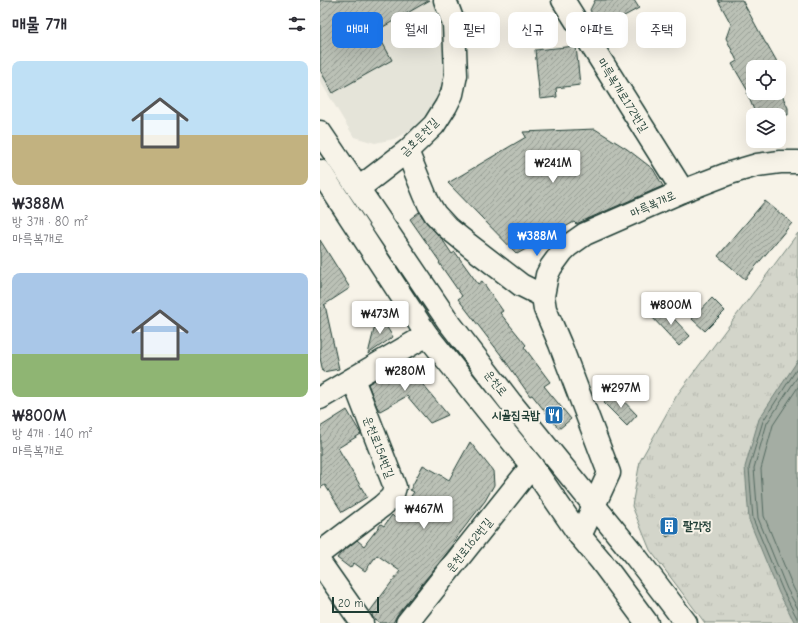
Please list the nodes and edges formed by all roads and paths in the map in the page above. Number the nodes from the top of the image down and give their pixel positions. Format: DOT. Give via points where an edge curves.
graph roads {
  1 [pos="445,0"];
  2 [pos="563,0"];
  3 [pos="320,132"];
  4 [pos="407,151"];
  5 [pos="798,162"];
  6 [pos="320,171"];
  7 [pos="358,188"];
  8 [pos="683,191"];
  9 [pos="543,296"];
  10 [pos="427,335"];
  11 [pos="353,379"];
  12 [pos="320,398"];
  13 [pos="532,466"];
  14 [pos="594,505"];
  15 [pos="580,536"];
  16 [pos="320,553"];
  17 [pos="320,563"];
  18 [pos="362,623"];
  19 [pos="407,623"];
  20 [pos="647,623"];
  21 [pos="686,623"];
  1 -- 4 [label="street, 금호운천길" via="454,24 456,75 452,94 434,125"];
  2 -- 8 [label="street, 마륵복개로172번길"];
  3 -- 7 [label="street, 운천로"];
  4 -- 7 [label="street, 금호운천길"];
  4 -- 9 [label="street" via="429,204 448,228 520,285"];
  5 -- 8 [label="street, 마륵복개로" via="756,165"];
  6 -- 10 [label="street, 운천로"];
  7 -- 14 [label="street, 운천로" via="448,321"];
  8 -- 9 [label="street, 마륵복개로" via="585,234 568,246 549,271"];
  9 -- 14 [label="street, 마륵복개로" via="545,309 609,473"];
  10 -- 11 [label="street"];
  10 -- 13 [label="street, 운천로"];
  11 -- 12 [label="street"];
  11 -- 16 [label="street, 운천로154번길" via="395,486 392,497 382,506"];
  13 -- 15 [label="street, 운천로"];
  13 -- 19 [label="street, 운천로162번길"];
  14 -- 15 [label="street, 마륵복개로"];
  14 -- 21 [label="street, 운천로"];
  15 -- 20 [label="street, 운천로"];
  17 -- 18 [label="street"];
}
